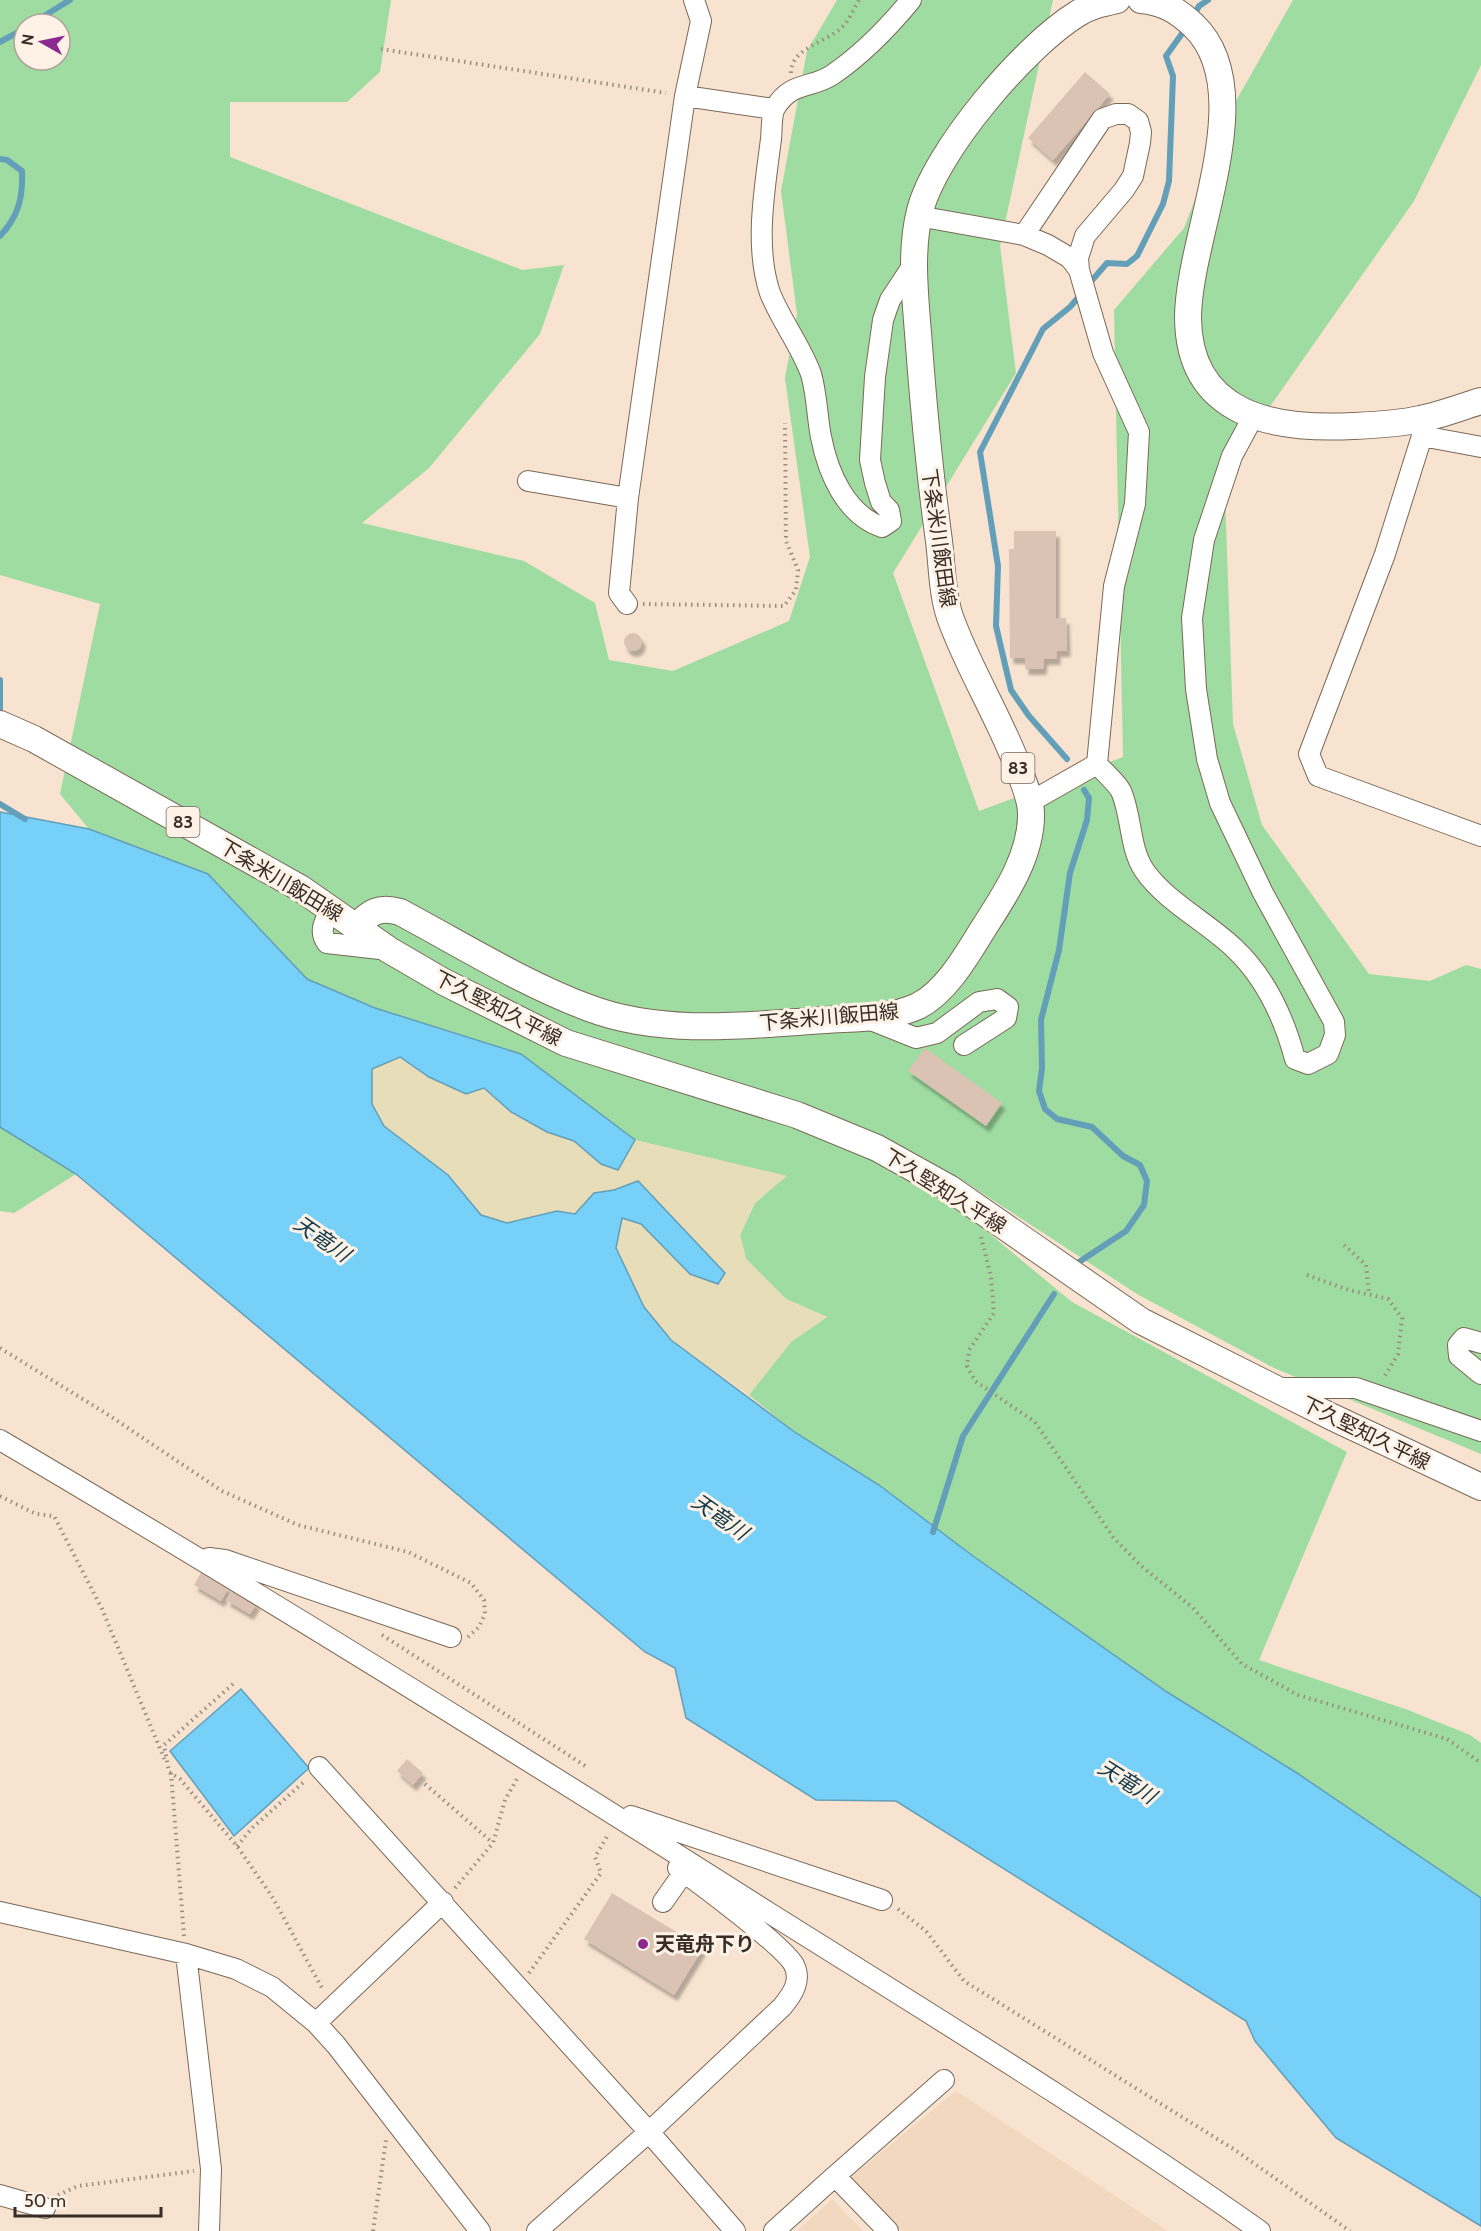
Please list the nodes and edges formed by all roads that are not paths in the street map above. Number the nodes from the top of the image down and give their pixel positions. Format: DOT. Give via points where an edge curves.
graph roads {
  1 [pos="694,0"];
  2 [pos="911,0"];
  3 [pos="1117,0"];
  4 [pos="1141,0"];
  5 [pos="1086,4"];
  6 [pos="685,96"];
  7 [pos="774,109"];
  8 [pos="918,216"];
  9 [pos="1024,235"];
  10 [pos="915,262"];
  11 [pos="1080,273"];
  12 [pos="1481,400"];
  13 [pos="1253,417"];
  14 [pos="1421,428"];
  15 [pos="1481,447"];
  16 [pos="528,481"];
  17 [pos="628,498"];
  18 [pos="627,604"];
  19 [pos="2,725"];
  20 [pos="1096,764"];
  21 [pos="1030,802"];
  22 [pos="1481,836"];
  23 [pos="331,908"];
  24 [pos="356,927"];
  25 [pos="389,950"];
  26 [pos="863,1017"];
  27 [pos="964,1045"];
  28 [pos="1481,1343"];
  29 [pos="1481,1374"];
  30 [pos="1274,1388"];
  31 [pos="1481,1431"];
  32 [pos="0,1440"];
  33 [pos="1481,1487"];
  34 [pos="199,1557"];
  35 [pos="451,1637"];
  36 [pos="319,1767"];
  37 [pos="618,1816"];
  38 [pos="684,1872"];
  39 [pos="882,1900"];
  40 [pos="442,1902"];
  41 [pos="663,1902"];
  42 [pos="0,1912"];
  43 [pos="186,1954"];
  44 [pos="316,2023"];
  45 [pos="944,2080"];
  46 [pos="649,2132"];
  47 [pos="836,2176"];
  48 [pos="0,2195"];
  49 [pos="45,2208"];
  50 [pos="209,2231"];
  51 [pos="480,2231"];
  52 [pos="537,2231"];
  53 [pos="735,2231"];
  54 [pos="774,2231"];
  55 [pos="888,2231"];
  56 [pos="1260,2231"];
  1 -- 6 [label="street" via="701,21"];
  2 -- 7 [label="street" via="882,34 831,76 791,89"];
  3 -- 5 [label="main road, 下条米川飯田線 / 83"];
  4 -- 13 [label="main road" via="1166,5 1189,21 1214,57 1223,91 1215,162 1191,280 1190,342 1209,386 1228,404"];
  5 -- 8 [label="main road, 下条米川飯田線 / 83" via="1030,53 956,137 934,172"];
  6 -- 7 [label="street"];
  6 -- 17 [label="street"];
  7 -- 10 [label="street" via="763,236 770,293 811,375 821,439 831,470 846,501 870,523 882,527 891,521 874,483 870,460 874,377 890,300"];
  8 -- 9 [label="street"];
  8 -- 10 [label="main road, 下条米川飯田線 / 83"];
  9 -- 11 [label="street" via="1070,258"];
  9 -- 11 [label="street" via="1102,119 1128,114 1138,121 1141,132 1133,176 1085,236 1078,258"];
  10 -- 21 [label="main road, 下条米川飯田線 / 83" via="928,467 948,612 1011,747"];
  11 -- 20 [label="street" via="1102,353 1139,432 1135,504 1114,586"];
  12 -- 14 [label="main road"];
  13 -- 14 [label="main road" via="1320,428"];
  13 -- 20 [label="street" via="1232,456 1204,540 1192,618 1196,689 1207,759 1220,803 1263,893 1334,1022 1335,1035 1328,1054 1308,1064 1295,1059 1289,1035 1262,980 1234,948 1144,871 1120,790"];
  14 -- 15 [label="street"];
  14 -- 22 [label="street" via="1385,554 1309,754 1318,776"];
  16 -- 17 [label="street"];
  17 -- 18 [label="street" via="619,593"];
  19 -- 23 [label="main road, 下条米川飯田線 / 83" via="65,756"];
  20 -- 21 [label="street"];
  21 -- 26 [label="main road, 下条米川飯田線 / 83" via="1029,834 1020,865 980,933 939,991 916,1007"];
  23 -- 24 [label="main road, 下条米川飯田線 / 83"];
  23 -- 25 [label="street" via="322,927 327,943"];
  24 -- 25 [label="main road, 下久堅知久平線"];
  24 -- 26 [label="main road, 下条米川飯田線 / 83" via="380,909 400,912 554,993 608,1014 688,1026"];
  25 -- 30 [label="main road, 下久堅知久平線" via="566,1043 765,1104 877,1148 949,1188 1141,1321"];
  26 -- 27 [label="street" via="915,1038 937,1033 979,1002 997,999 1008,1007 1006,1018"];
  28 -- 29 [label="street" via="1464,1338 1458,1345 1459,1356"];
  30 -- 31 [label="street" via="1356,1388"];
  30 -- 33 [label="main road, 下久堅知久平線"];
  32 -- 34 [label="street"];
  34 -- 35 [label="street" via="225,1560"];
  34 -- 37 [label="street"];
  36 -- 40 [label="street"];
  37 -- 38 [label="street" via="636,1839"];
  37 -- 39 [label="street"];
  37 -- 56 [label="street" via="1008,2063"];
  38 -- 41 [label="street"];
  38 -- 46 [label="street" via="779,1948 794,1965 797,1979 794,1992 782,2007"];
  40 -- 44 [label="street"];
  40 -- 46 [label="street"];
  42 -- 43 [label="street"];
  43 -- 44 [label="street" via="236,1969 272,1987"];
  43 -- 50 [label="street" via="211,2169"];
  44 -- 51 [label="street"];
  45 -- 47 [label="street"];
  46 -- 52 [label="street"];
  46 -- 53 [label="street"];
  47 -- 54 [label="street"];
  47 -- 55 [label="street"];
  48 -- 49 [label="street"];
}
